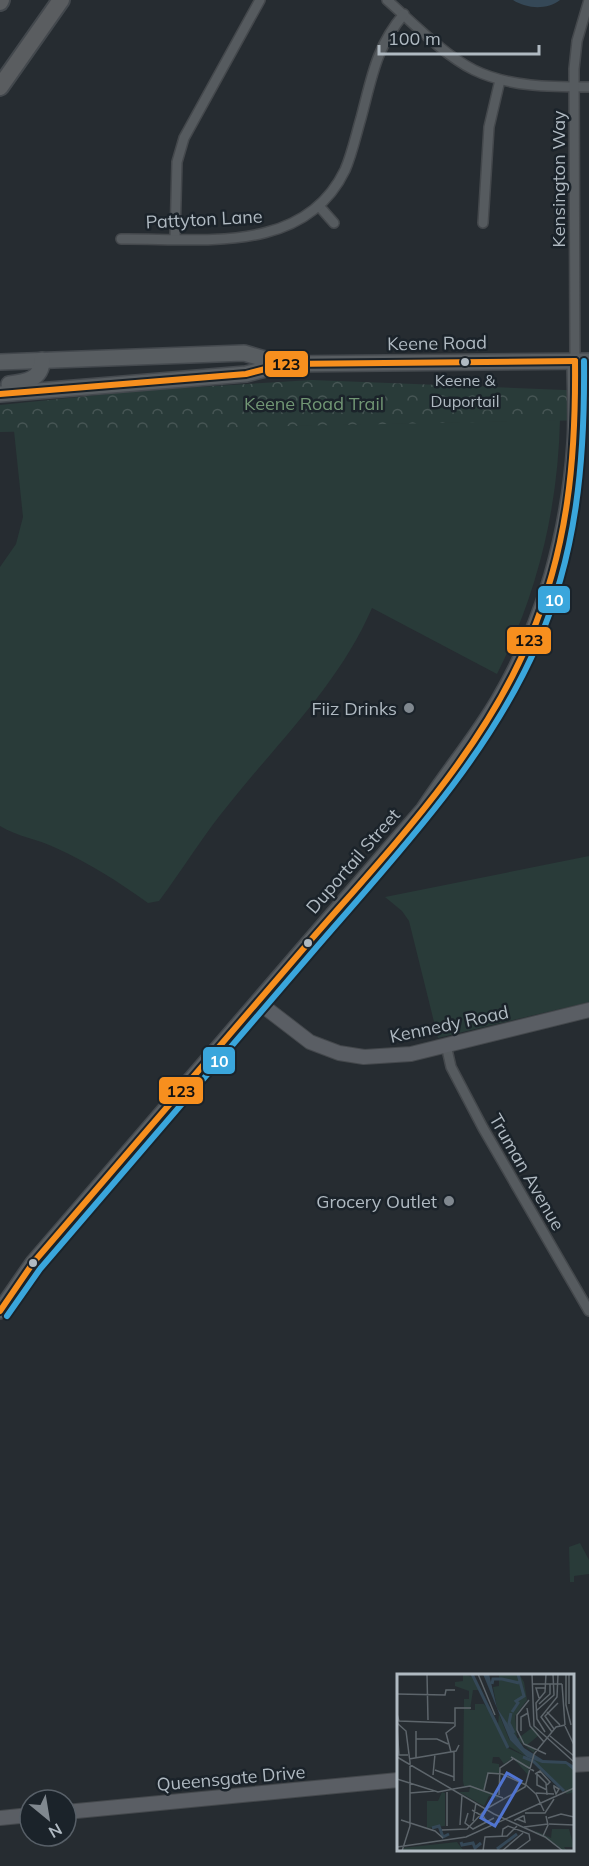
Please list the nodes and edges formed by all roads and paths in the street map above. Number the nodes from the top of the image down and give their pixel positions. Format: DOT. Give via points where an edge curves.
graph roads {
  1 [pos="61,0"];
  2 [pos="260,0"];
  3 [pos="387,0"];
  4 [pos="589,0"];
  5 [pos="404,14"];
  6 [pos="500,80"];
  7 [pos="0,87"];
  8 [pos="574,87"];
  9 [pos="589,87"];
  10 [pos="319,206"];
  11 [pos="334,223"];
  12 [pos="483,223"];
  13 [pos="175,238"];
  14 [pos="121,239"];
  15 [pos="42,360"];
  16 [pos="582,361"];
  17 [pos="0,362"];
  18 [pos="285,364"];
  19 [pos="0,385"];
  20 [pos="0,394"];
  21 [pos="258,1002"];
  22 [pos="589,1010"];
  23 [pos="446,1045"];
  24 [pos="0,1311"];
  25 [pos="589,1311"];
  26 [pos="589,1764"];
  27 [pos="574,1765"];
  28 [pos="397,1780"];
  29 [pos="78,1811"];
  30 [pos="18,1816"];
  31 [pos="0,1818"];
  1 -- 7 [label="highway"];
  2 -- 13 [label="street" via="183,138 177,162"];
  3 -- 5 [label="street"];
  4 -- 8 [label="street, Kensington Way" via="577,41"];
  5 -- 6 [label="street" via="453,56"];
  5 -- 10 [label="street, Pattyton Lane" via="389,31 379,52 344,172"];
  6 -- 8 [label="street"];
  6 -- 12 [label="street" via="489,127"];
  8 -- 9 [label="street"];
  8 -- 16 [label="street, Kensington Way"];
  10 -- 11 [label="street"];
  10 -- 13 [label="street, Pattyton Lane" via="299,221 258,236"];
  13 -- 14 [label="street, Pattyton Lane"];
  15 -- 17 [label="main road, Keene Road"];
  15 -- 18 [label="main road, Keene Road" via="244,353"];
  15 -- 19 [label="main road" via="39,374 29,381"];
  16 -- 18 [label="main road, Keene Road"];
  16 -- 21 [label="main road, Duportail Street" via="565,520 544,600 517,666 482,729 424,809"];
  18 -- 20 [label="main road, Keene Road" via="246,374"];
  21 -- 23 [label="street, Kennedy Road" via="300,1036 347,1055 390,1056"];
  21 -- 24 [label="main road, Duportail Street" via="33,1263"];
  22 -- 23 [label="street, Kennedy Road"];
  23 -- 25 [label="street, Truman Avenue" via="451,1066 483,1128"];
  26 -- 27 [label="street"];
  28 -- 29 [label="street, Queensgate Drive"];
  30 -- 31 [label="street"];
}
